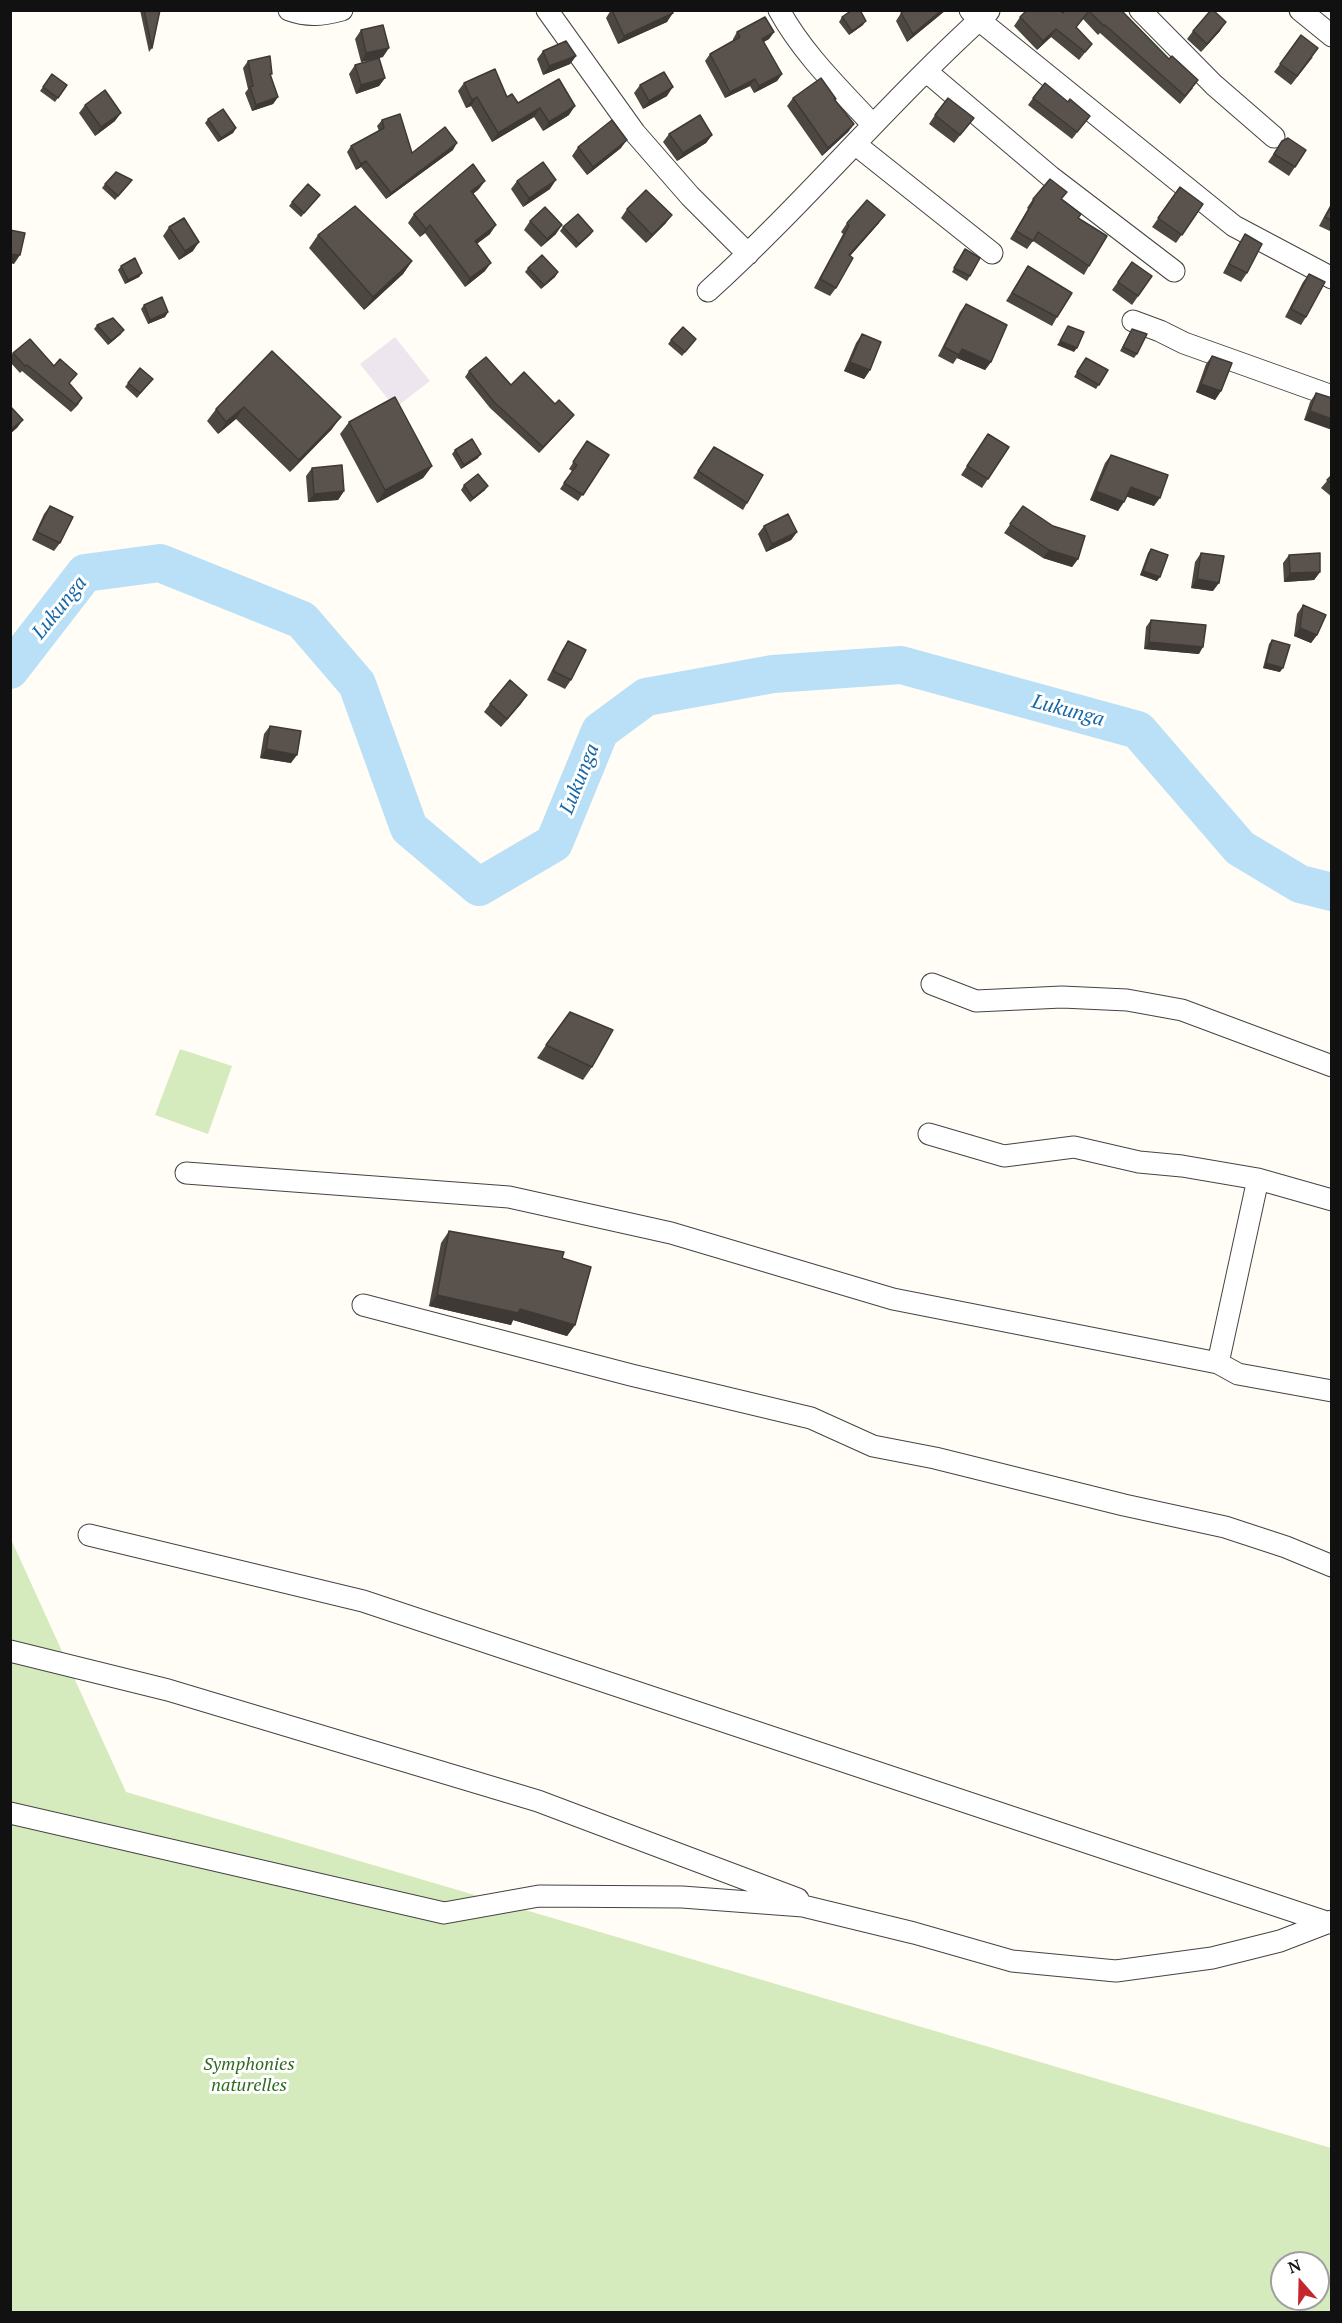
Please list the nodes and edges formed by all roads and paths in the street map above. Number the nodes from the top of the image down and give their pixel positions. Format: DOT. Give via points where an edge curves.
graph roads {
  1 [pos="290,10"];
  2 [pos="342,10"];
  3 [pos="547,10"];
  4 [pos="778,10"];
  5 [pos="1140,10"];
  6 [pos="1300,10"];
  7 [pos="980,14"];
  8 [pos="1332,36"];
  9 [pos="927,72"];
  10 [pos="873,125"];
  11 [pos="1274,137"];
  12 [pos="855,144"];
  13 [pos="992,253"];
  14 [pos="748,254"];
  15 [pos="1174,271"];
  16 [pos="1332,278"];
  17 [pos="708,291"];
  18 [pos="1133,321"];
  19 [pos="1332,396"];
  20 [pos="932,984"];
  21 [pos="1332,1066"];
  22 [pos="929,1134"];
  23 [pos="186,1173"];
  24 [pos="1258,1179"];
  25 [pos="1332,1200"];
  26 [pos="363,1305"];
  27 [pos="1218,1363"];
  28 [pos="1332,1391"];
  29 [pos="89,1535"];
  30 [pos="1332,1566"];
  31 [pos="10,1651"];
  32 [pos="10,1813"];
  33 [pos="847,1917"];
  34 [pos="1330,1922"];
  1 -- 2 [label="street" via="301,15"];
  3 -- 14 [label="street" via="635,133"];
  4 -- 10 [label="street" via="810,58"];
  5 -- 11 [label="street"];
  6 -- 8 [label="street"];
  7 -- 9 [label="street"];
  7 -- 16 [label="street" via="1234,226"];
  9 -- 10 [label="street"];
  9 -- 15 [label="street" via="1051,177"];
  10 -- 12 [label="street"];
  12 -- 13 [label="street"];
  12 -- 14 [label="street"];
  14 -- 17 [label="street"];
  18 -- 19 [label="street"];
  20 -- 21 [label="street" via="976,1001 1062,997 1127,1000 1182,1011"];
  22 -- 24 [label="street" via="1004,1156 1074,1147 1139,1162"];
  23 -- 27 [label="street" via="509,1197 670,1233 892,1299"];
  24 -- 25 [label="street"];
  24 -- 27 [label="street"];
  26 -- 30 [label="street" via="811,1418 873,1446 1225,1527"];
  27 -- 28 [label="street" via="1238,1374"];
  29 -- 34 [label="street" via="363,1601"];
  31 -- 33 [label="street" via="168,1690 538,1801"];
  32 -- 33 [label="street" via="444,1913 539,1896 682,1897 803,1906"];
  33 -- 34 [label="street" via="1012,1961 1116,1971 1212,1958 1280,1941"];
}
